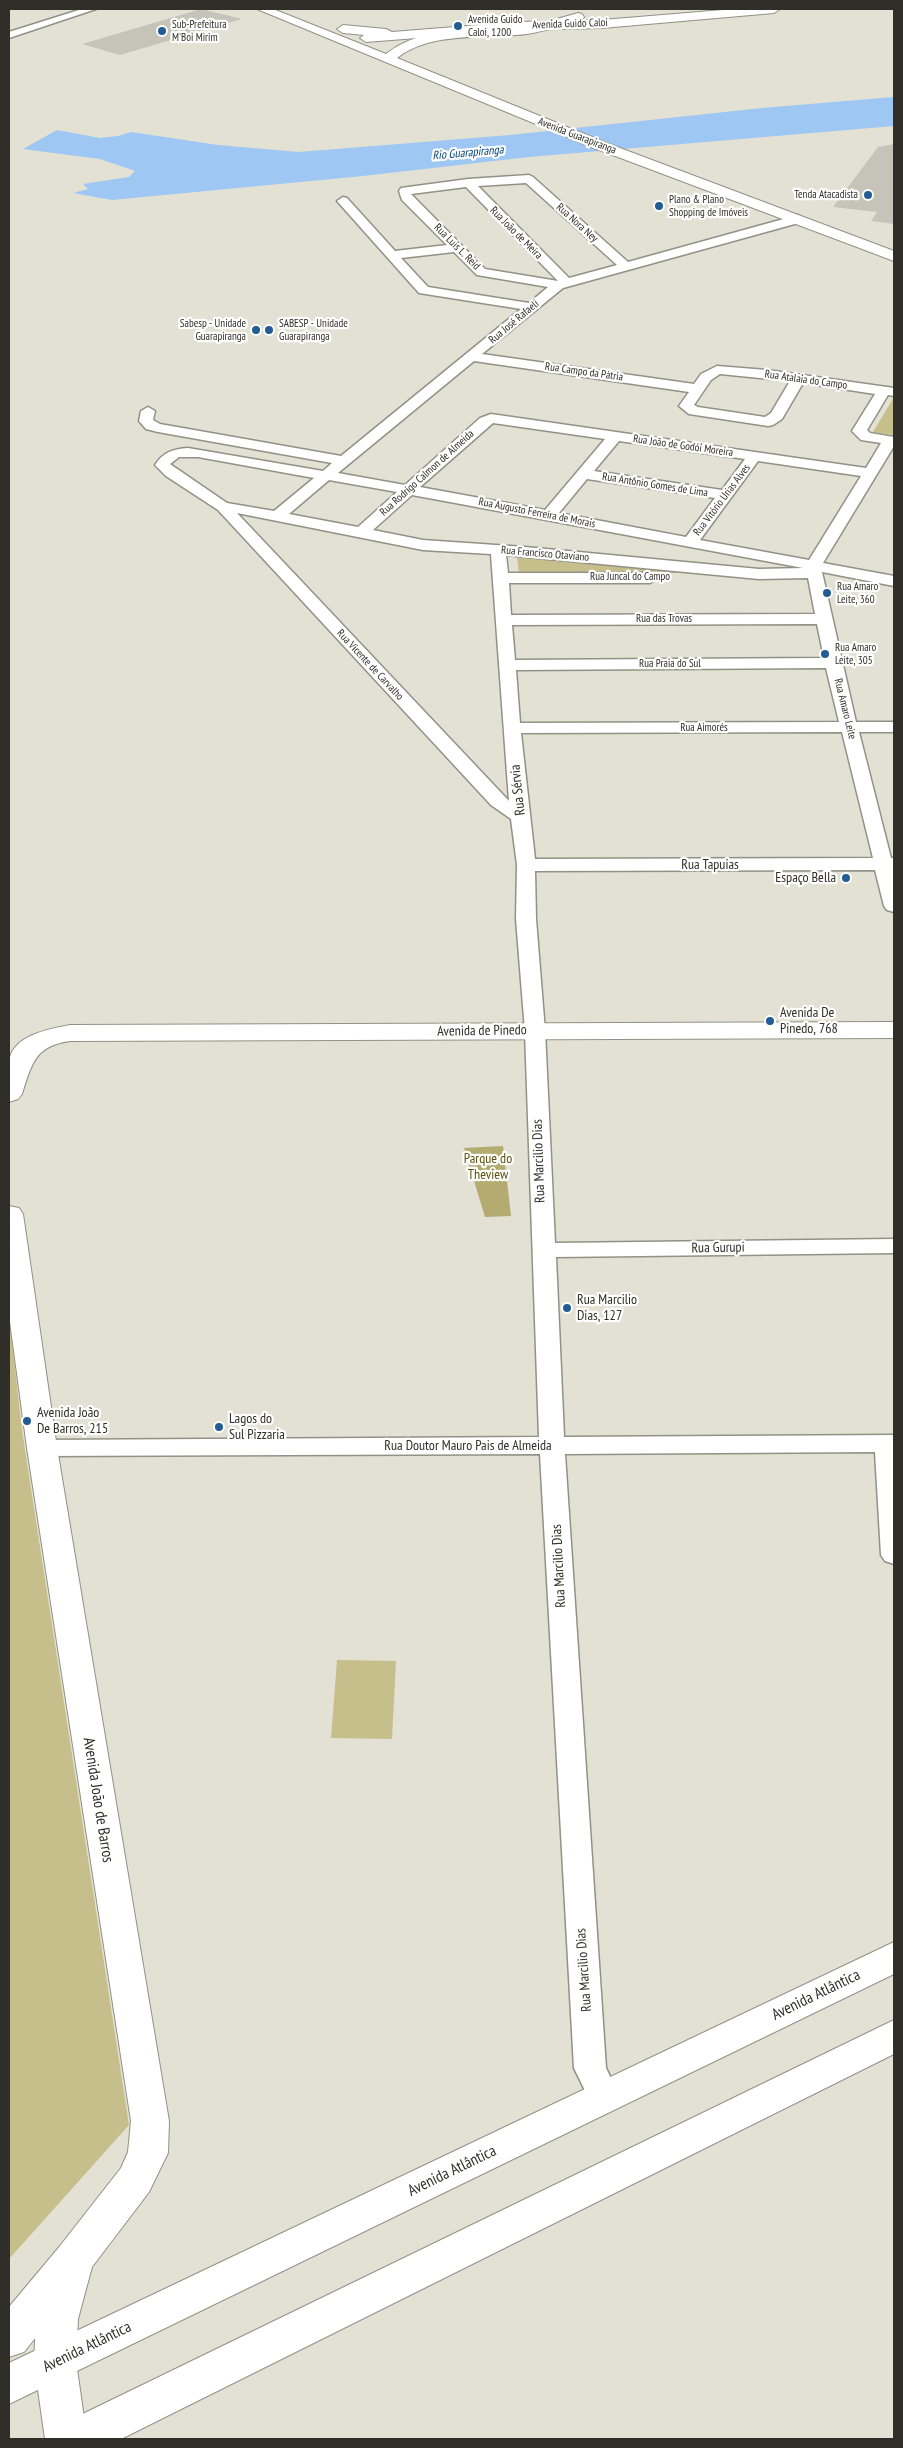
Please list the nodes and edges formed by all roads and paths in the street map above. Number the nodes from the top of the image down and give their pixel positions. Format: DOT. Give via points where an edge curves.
graph roads {
  1 [pos="90,9"];
  2 [pos="263,9"];
  3 [pos="289,9"];
  4 [pos="655,9"];
  5 [pos="720,9"];
  6 [pos="774,9"];
  7 [pos="574,21"];
  8 [pos="544,26"];
  9 [pos="339,33"];
  10 [pos="443,33"];
  11 [pos="9,34"];
  12 [pos="366,38"];
  13 [pos="390,52"];
  14 [pos="468,183"];
  15 [pos="343,201"];
  16 [pos="823,214"];
  17 [pos="798,219"];
  18 [pos="852,224"];
  19 [pos="457,248"];
  20 [pos="392,255"];
  21 [pos="894,256"];
  22 [pos="626,266"];
  23 [pos="562,284"];
  24 [pos="532,306"];
  25 [pos="472,357"];
  26 [pos="798,380"];
  27 [pos="697,389"];
  28 [pos="889,391"];
  29 [pos="148,411"];
  30 [pos="496,418"];
  31 [pos="615,436"];
  32 [pos="892,441"];
  33 [pos="754,457"];
  34 [pos="343,461"];
  35 [pos="870,473"];
  36 [pos="584,474"];
  37 [pos="325,476"];
  38 [pos="409,490"];
  39 [pos="726,495"];
  40 [pos="223,507"];
  41 [pos="277,516"];
  42 [pos="548,516"];
  43 [pos="360,533"];
  44 [pos="690,542"];
  45 [pos="498,550"];
  46 [pos="814,569"];
  47 [pos="758,574"];
  48 [pos="501,578"];
  49 [pos="894,581"];
  50 [pos="823,619"];
  51 [pos="505,620"];
  52 [pos="833,664"];
  53 [pos="508,665"];
  54 [pos="850,727"];
  55 [pos="894,727"];
  56 [pos="513,728"];
  57 [pos="520,818"];
  58 [pos="889,864"];
  59 [pos="526,865"];
  60 [pos="894,906"];
  61 [pos="894,1030"];
  62 [pos="534,1031"];
  63 [pos="9,1094"];
  64 [pos="9,1214"];
  65 [pos="894,1246"];
  66 [pos="543,1250"];
  67 [pos="891,1442"];
  68 [pos="552,1446"];
  69 [pos="42,1448"];
  70 [pos="894,1555"];
  71 [pos="894,1957"];
  72 [pos="893,2039"];
  73 [pos="604,2097"];
  74 [pos="74,2260"];
  75 [pos="9,2338"];
  76 [pos="55,2362"];
  77 [pos="9,2384"];
  78 [pos="66,2439"];
  79 [pos="77,2439"];
  1 -- 11 [label="street"];
  2 -- 9 [label="main road, Avenida Guarapiranga"];
  3 -- 9 [label="main road, Avenida Guarapiranga"];
  4 -- 7 [label="main road, Avenida Guido Caloi"];
  5 -- 7 [label="main road"];
  6 -- 7 [label="main road, Avenida Guido Caloi"];
  7 -- 8 [label="main road, Avenida Guido Caloi"];
  7 -- 9 [label="main road, Avenida Guido Caloi" via="418,32"];
  8 -- 10 [label="main road, Avenida Guido Caloi"];
  8 -- 13 [label="main road" via="432,39"];
  9 -- 12 [label="main road, Avenida Guido Caloi"];
  9 -- 13 [label="main road, Avenida Guarapiranga"];
  10 -- 12 [label="main road, Avenida Guido Caloi"];
  10 -- 13 [label="main road" via="407,40"];
  12 -- 13 [label="main road, Avenida Guarapiranga"];
  13 -- 16 [label="main road, Avenida Guarapiranga" via="680,165"];
  13 -- 17 [label="main road, Avenida Guarapiranga" via="541,122"];
  14 -- 19 [label="street, Rua Luis L. Reid" via="404,191 406,197"];
  14 -- 22 [label="street, Rua Nora Ney" via="529,179"];
  14 -- 23 [label="street, Rua João de Meira"];
  15 -- 20 [label="street"];
  17 -- 18 [label="main road" via="814,216"];
  17 -- 21 [label="main road, Avenida Guarapiranga"];
  17 -- 22 [label="street, Rua José Rafaeli"];
  19 -- 20 [label="street"];
  19 -- 23 [label="street, Rua Luis L. Reid" via="483,273"];
  20 -- 24 [label="street" via="425,290"];
  22 -- 23 [label="street, Rua José Rafaeli"];
  23 -- 24 [label="street, Rua José Rafaeli"];
  24 -- 25 [label="street, Rua José Rafaeli"];
  25 -- 27 [label="street, Rua Campo da Pátria"];
  25 -- 34 [label="street, Rua José Rafaeli"];
  26 -- 27 [label="street, Rua Atalaia do Campo" via="717,370 706,377"];
  26 -- 27 [label="street" via="773,420 761,422 692,410 686,405"];
  26 -- 28 [label="street, Rua Atalaia do Campo"];
  28 -- 32 [label="street" via="860,432 866,437"];
  29 -- 34 [label="street" via="146,421 158,428"];
  30 -- 31 [label="street, Rua João de Godói Moreira"];
  30 -- 38 [label="street, Rua Rodrigo Calmon de Almeida" via="485,421"];
  31 -- 33 [label="street, Rua João de Godói Moreira"];
  31 -- 36 [label="street"];
  32 -- 35 [label="street"];
  33 -- 35 [label="street, Rua João de Godói Moreira"];
  33 -- 39 [label="street, Rua Vitório Urias Alves"];
  34 -- 37 [label="street, Rua José Rafaeli"];
  35 -- 46 [label="street"];
  36 -- 39 [label="street, Rua Antônio Gomes de Lima"];
  36 -- 42 [label="street"];
  37 -- 38 [label="street, Rua Augusto Ferreira de Morais"];
  37 -- 40 [label="street, Rua Augusto Ferreira de Morais" via="198,452 168,457 162,465 170,473"];
  37 -- 41 [label="street, Rua José Rafaeli"];
  38 -- 42 [label="street, Rua Augusto Ferreira de Morais"];
  38 -- 43 [label="street, Rua Rodrigo Calmon de Almeida"];
  39 -- 44 [label="street, Rua Vitório Urias Alves"];
  40 -- 41 [label="street, Rua Francisco Otaviano"];
  40 -- 57 [label="street, Rua Vicente de Carvalho" via="496,801"];
  41 -- 43 [label="street, Rua Francisco Otaviano"];
  42 -- 44 [label="street, Rua Augusto Ferreira de Morais"];
  43 -- 45 [label="street, Rua Francisco Otaviano" via="423,545"];
  44 -- 46 [label="street, Rua Augusto Ferreira de Morais"];
  45 -- 47 [label="street, Rua Francisco Otaviano"];
  45 -- 48 [label="street, Rua Sérvia"];
  46 -- 47 [label="street, Rua Francisco Otaviano"];
  46 -- 49 [label="street, Rua Augusto Ferreira de Morais"];
  46 -- 50 [label="street, Rua Amaro Leite"];
  47 -- 48 [label="street, Rua Juncal do Campo" via="729,578"];
  48 -- 51 [label="street, Rua Sérvia"];
  50 -- 51 [label="street, Rua das Trovas"];
  50 -- 52 [label="street, Rua Amaro Leite"];
  51 -- 53 [label="street, Rua Sérvia"];
  52 -- 53 [label="street, Rua Praia do Sul"];
  52 -- 54 [label="street, Rua Amaro Leite"];
  53 -- 56 [label="street, Rua Sérvia"];
  54 -- 55 [label="street, Rua Aimorés"];
  54 -- 56 [label="street, Rua Aimorés"];
  54 -- 58 [label="street, Rua Amaro Leite"];
  56 -- 57 [label="street, Rua Sérvia"];
  57 -- 59 [label="street, Rua Sérvia"];
  58 -- 59 [label="street, Rua Tapuias"];
  58 -- 60 [label="street, Rua Amaro Leite"];
  59 -- 62 [label="street, Rua Sérvia" via="526,919"];
  61 -- 62 [label="main road, Avenida de Pinedo"];
  62 -- 63 [label="main road, Avenida de Pinedo" via="70,1033 40,1040 29,1048 22,1055"];
  62 -- 66 [label="street, Rua Marcilio Dias"];
  64 -- 69 [label="main road, Avenida João de Barros"];
  65 -- 66 [label="street, Rua Gurupi"];
  66 -- 68 [label="street, Rua Marcilio Dias"];
  67 -- 68 [label="street, Rua Doutor Mauro Pais de Almeida"];
  67 -- 70 [label="street"];
  68 -- 69 [label="street, Rua Doutor Mauro Pais de Almeida"];
  68 -- 73 [label="street, Rua Marcilio Dias" via="590,2068"];
  69 -- 74 [label="main road, Avenida João de Barros" via="150,2121 148,2152 136,2180"];
  71 -- 73 [label="main road, Avenida Atlântica"];
  72 -- 79 [label="main road"];
  73 -- 76 [label="main road, Avenida Atlântica"];
  74 -- 75 [label="main road"];
  74 -- 76 [label="main road, Avenida João de Barros" via="58,2318"];
  76 -- 77 [label="main road, Avenida Atlântica"];
  76 -- 78 [label="main road, Avenida João de Barros"];
}
